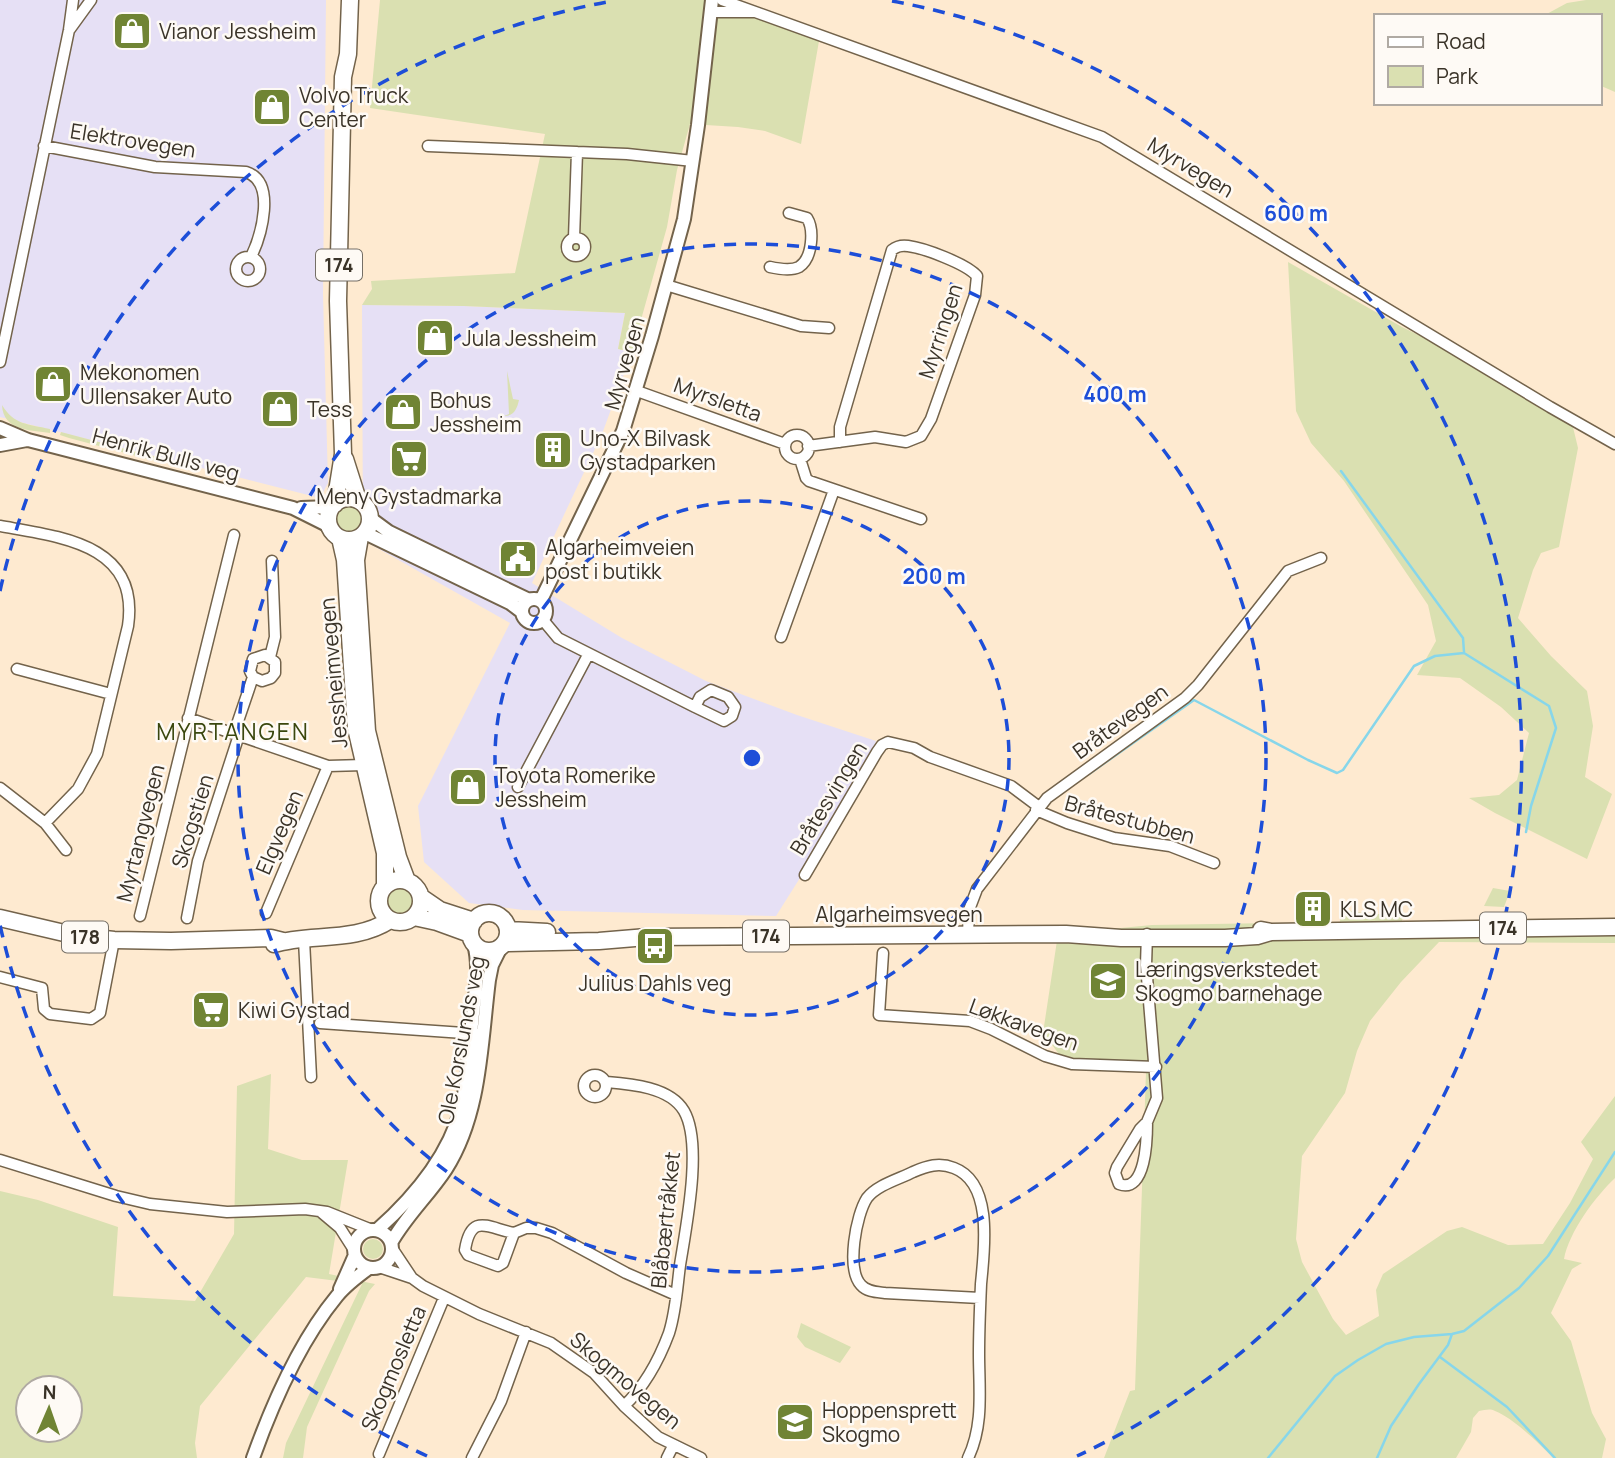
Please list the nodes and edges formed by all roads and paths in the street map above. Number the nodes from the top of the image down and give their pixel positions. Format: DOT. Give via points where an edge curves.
graph roads {
  1 [pos="73,0"];
  2 [pos="90,0"];
  3 [pos="339,0"];
  4 [pos="350,0"];
  5 [pos="722,0"];
  6 [pos="711,6"];
  7 [pos="751,12"];
  8 [pos="69,30"];
  9 [pos="343,76"];
  10 [pos="44,146"];
  11 [pos="428,146"];
  12 [pos="577,152"];
  13 [pos="693,161"];
  14 [pos="789,213"];
  15 [pos="575,239"];
  16 [pos="251,257"];
  17 [pos="770,267"];
  18 [pos="667,285"];
  19 [pos="4,321"];
  20 [pos="829,328"];
  21 [pos="0,362"];
  22 [pos="636,391"];
  23 [pos="0,428"];
  24 [pos="28,440"];
  25 [pos="840,442"];
  26 [pos="785,444"];
  27 [pos="1615,444"];
  28 [pos="0,445"];
  29 [pos="808,446"];
  30 [pos="343,454"];
  31 [pos="800,459"];
  32 [pos="834,490"];
  33 [pos="358,500"];
  34 [pos="333,505"];
  35 [pos="293,508"];
  36 [pos="921,519"];
  37 [pos="0,526"];
  38 [pos="329,526"];
  39 [pos="365,529"];
  40 [pos="234,535"];
  41 [pos="340,538"];
  42 [pos="1321,558"];
  43 [pos="272,561"];
  44 [pos="535,600"];
  45 [pos="522,612"];
  46 [pos="543,620"];
  47 [pos="781,637"];
  48 [pos="588,655"];
  49 [pos="271,657"];
  50 [pos="17,669"];
  51 [pos="253,677"];
  52 [pos="111,694"];
  53 [pos="695,707"];
  54 [pos="188,718"];
  55 [pos="236,734"];
  56 [pos="363,765"];
  57 [pos="328,766"];
  58 [pos="518,787"];
  59 [pos="0,788"];
  60 [pos="1038,808"];
  61 [pos="46,822"];
  62 [pos="66,850"];
  63 [pos="1214,863"];
  64 [pos="805,875"];
  65 [pos="407,881"];
  66 [pos="385,886"];
  67 [pos="421,897"];
  68 [pos="379,903"];
  69 [pos="266,913"];
  70 [pos="140,916"];
  71 [pos="414,917"];
  72 [pos="0,918"];
  73 [pos="187,918"];
  74 [pos="390,920"];
  75 [pos="1615,927"];
  76 [pos="349,933"];
  77 [pos="473,933"];
  78 [pos="968,934"];
  79 [pos="1147,934"];
  80 [pos="114,940"];
  81 [pos="304,940"];
  82 [pos="505,940"];
  83 [pos="883,953"];
  84 [pos="0,977"];
  85 [pos="320,1023"];
  86 [pos="476,1034"];
  87 [pos="1156,1067"];
  88 [pos="311,1077"];
  89 [pos="606,1083"];
  90 [pos="1147,1122"];
  91 [pos="0,1160"];
  92 [pos="321,1212"];
  93 [pos="374,1230"];
  94 [pos="514,1233"];
  95 [pos="391,1246"];
  96 [pos="354,1252"];
  97 [pos="374,1267"];
  98 [pos="412,1278"];
  99 [pos="339,1293"];
  100 [pos="676,1295"];
  101 [pos="444,1298"];
  102 [pos="980,1298"];
  103 [pos="526,1332"];
  104 [pos="624,1406"];
  105 [pos="673,1446"];
  106 [pos="379,1454"];
  107 [pos="253,1458"];
  108 [pos="472,1458"];
  109 [pos="667,1458"];
  110 [pos="701,1458"];
  111 [pos="968,1458"];
  1 -- 8 [label="street"];
  2 -- 8 [label="street"];
  3 -- 9 [label="main road, 174"];
  4 -- 9 [label="main road, 174"];
  5 -- 7 [label="street, Myrvegen"];
  6 -- 7 [label="street, Myrvegen"];
  6 -- 13 [label="street, Myrvegen"];
  7 -- 27 [label="street, Myrvegen" via="1102,136"];
  8 -- 10 [label="street"];
  9 -- 30 [label="main road, 174" via="338,301"];
  10 -- 16 [label="street, Elektrovegen" via="155,167 246,172 256,177 262,186 263,215"];
  10 -- 19 [label="street"];
  11 -- 12 [label="street"];
  12 -- 13 [label="street"];
  12 -- 15 [label="street"];
  13 -- 18 [label="street, Myrvegen"];
  14 -- 17 [label="street" via="811,223 808,252 800,267"];
  18 -- 20 [label="street" via="801,326"];
  18 -- 22 [label="street, Myrvegen"];
  19 -- 21 [label="street"];
  22 -- 26 [label="street, Myrsletta"];
  22 -- 44 [label="street, Myrvegen" via="613,453"];
  23 -- 24 [label="street, Henrik Bulls veg"];
  24 -- 28 [label="street, Henrik Bulls veg"];
  24 -- 35 [label="street, Henrik Bulls veg"];
  25 -- 25 [label="street, Myrringen" via="875,437 906,442 921,436 975,295 976,276 968,267 910,246 892,250 840,427"];
  25 -- 29 [label="street, Myrringen"];
  26 -- 29 [label="street" via="798,436"];
  26 -- 31 [label="street" via="788,455"];
  29 -- 31 [label="street"];
  30 -- 33 [label="main road, 174"];
  30 -- 34 [label="main road, 174"];
  31 -- 32 [label="street" via="806,478"];
  32 -- 36 [label="street"];
  32 -- 47 [label="street"];
  33 -- 34 [label="main road" via="346,498"];
  33 -- 39 [label="main road, 174" via="366,507"];
  34 -- 35 [label="street, Henrik Bulls veg"];
  34 -- 38 [label="main road, 174"];
  35 -- 38 [label="street, Henrik Bulls veg"];
  37 -- 52 [label="street" via="80,544 105,556 118,569 128,593 130,615"];
  38 -- 41 [label="main road"];
  39 -- 41 [label="main road" via="354,540"];
  39 -- 44 [label="street" via="388,532"];
  39 -- 45 [label="street"];
  39 -- 65 [label="main road, Jessheimvegen / 174" via="356,560 368,731"];
  40 -- 54 [label="street, Myrtangvegen"];
  41 -- 56 [label="main road, Jessheimvegen"];
  42 -- 60 [label="street, Bråtevegen" via="1288,571 1185,698 1055,790"];
  43 -- 49 [label="street" via="275,637"];
  44 -- 45 [label="street" via="524,605"];
  44 -- 46 [label="street" via="547,610"];
  45 -- 46 [label="street" via="532,623"];
  46 -- 48 [label="street" via="558,639"];
  48 -- 53 [label="street"];
  48 -- 58 [label="street"];
  49 -- 51 [label="street" via="253,659"];
  49 -- 51 [label="street" via="276,668 271,678"];
  50 -- 52 [label="street"];
  51 -- 55 [label="street, Skogstien"];
  52 -- 61 [label="street" via="92,767"];
  54 -- 55 [label="street"];
  54 -- 70 [label="street, Myrtangvegen"];
  55 -- 57 [label="street"];
  55 -- 73 [label="street, Skogstien" via="198,861"];
  56 -- 57 [label="street"];
  56 -- 66 [label="main road, Jessheimvegen" via="385,853"];
  57 -- 69 [label="street, Elgvegen"];
  59 -- 61 [label="street"];
  60 -- 63 [label="street, Bråtestubben" via="1114,838 1154,842"];
  60 -- 64 [label="street, Bråtesvingen" via="1012,786 888,742 877,752"];
  60 -- 78 [label="street, Bråtevegen" via="977,890 969,910"];
  61 -- 62 [label="street"];
  65 -- 66 [label="main road"];
  65 -- 67 [label="main road, 174"];
  66 -- 68 [label="main road"];
  67 -- 71 [label="main road"];
  67 -- 77 [label="main road, 174"];
  68 -- 74 [label="main road"];
  68 -- 76 [label="main road"];
  71 -- 74 [label="main road, 174" via="400,923"];
  71 -- 77 [label="main road, 174"];
  72 -- 80 [label="main road, 178"];
  74 -- 76 [label="main road, 178"];
  75 -- 79 [label="main road, Algarheimsvegen / 174" via="1271,932 1226,938"];
  76 -- 81 [label="main road, 178"];
  77 -- 82 [label="main road, 174" via="487,951"];
  77 -- 82 [label="main road, 174" via="484,914 492,913 503,919"];
  77 -- 86 [label="street, Ole Korslunds veg"];
  78 -- 79 [label="main road, Algarheimsvegen / 174"];
  78 -- 82 [label="main road, Algarheimsvegen / 174"];
  79 -- 87 [label="street"];
  80 -- 81 [label="main road, 178"];
  80 -- 84 [label="street" via="100,1013 91,1019 50,1014 44,1009 42,988"];
  81 -- 88 [label="street"];
  82 -- 86 [label="street, Ole Korslunds veg" via="490,972"];
  83 -- 87 [label="street, Løkkavegen" via="879,1015 970,1021 1072,1064"];
  85 -- 86 [label="street"];
  86 -- 93 [label="street, Ole Korslunds veg" via="461,1108 446,1146 425,1179 394,1215"];
  86 -- 95 [label="street, Ole Korslunds veg" via="471,1111 456,1151"];
  87 -- 90 [label="street" via="1157,1098"];
  89 -- 100 [label="street, Blåbærtråkket" via="626,1083 667,1096 682,1108 689,1122 691,1180"];
  90 -- 90 [label="street" via="1117,1167 1119,1184 1132,1185 1139,1178"];
  91 -- 92 [label="street" via="150,1204 227,1212"];
  92 -- 93 [label="street"];
  92 -- 96 [label="street" via="340,1228"];
  93 -- 95 [label="street" via="386,1235"];
  93 -- 96 [label="street" via="359,1236"];
  94 -- 94 [label="street" via="477,1225 465,1250 498,1266"];
  94 -- 100 [label="street" via="536,1228 552,1233"];
  95 -- 97 [label="street" via="390,1258"];
  95 -- 98 [label="street, Skogmovegen"];
  96 -- 97 [label="street" via="360,1263"];
  96 -- 99 [label="street"];
  97 -- 98 [label="street, Skogmovegen"];
  97 -- 99 [label="street"];
  98 -- 101 [label="street, Skogmovegen"];
  99 -- 107 [label="street" via="290,1371"];
  100 -- 104 [label="street, Blåbærtråkket" via="669,1333 657,1360"];
  101 -- 103 [label="street, Skogmovegen"];
  101 -- 106 [label="street, Skogmosletta"];
  102 -- 102 [label="street" via="984,1219 980,1198 968,1178 951,1167 930,1165 869,1196 858,1221 853,1266 862,1287 886,1293"];
  102 -- 111 [label="street" via="979,1420"];
  103 -- 104 [label="street, Skogmovegen" via="572,1356"];
  103 -- 108 [label="street" via="501,1401"];
  104 -- 105 [label="street, Skogmovegen"];
  105 -- 109 [label="street"];
  105 -- 110 [label="street, Skogmovegen"];
}
